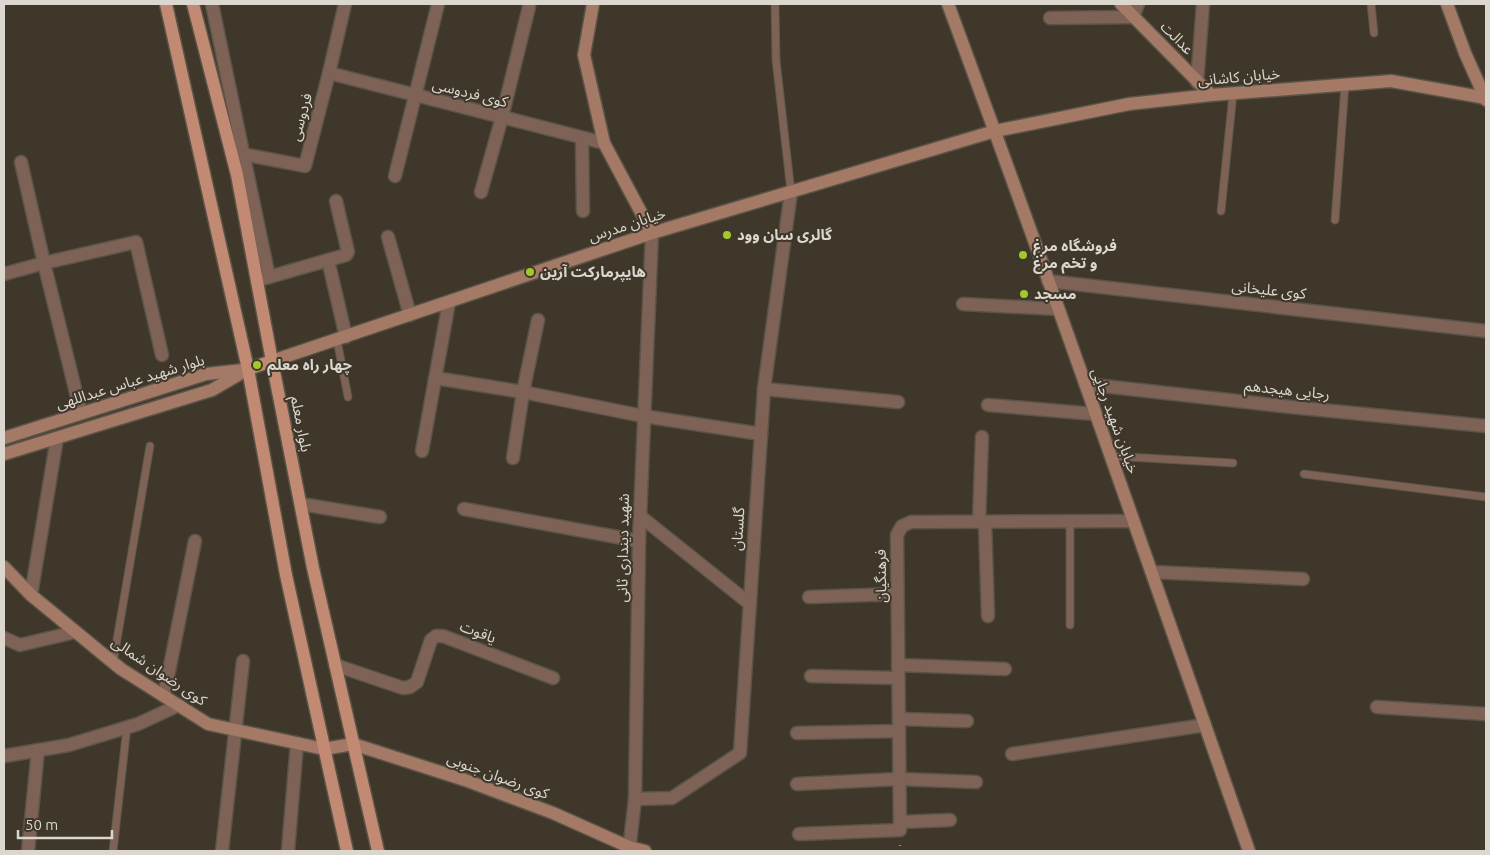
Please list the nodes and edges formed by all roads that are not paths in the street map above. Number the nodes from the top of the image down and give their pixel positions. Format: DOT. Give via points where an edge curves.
graph roads {
  1 [pos="166,4"];
  2 [pos="194,4"];
  3 [pos="212,4"];
  4 [pos="345,4"];
  5 [pos="438,4"];
  6 [pos="593,4"];
  7 [pos="776,4"];
  8 [pos="948,4"];
  9 [pos="1121,4"];
  10 [pos="1138,4"];
  11 [pos="1203,4"];
  12 [pos="1371,4"];
  13 [pos="1446,4"];
  14 [pos="529,7"];
  15 [pos="1134,17"];
  16 [pos="1050,18"];
  17 [pos="1374,33"];
  18 [pos="329,74"];
  19 [pos="1197,82"];
  20 [pos="1344,85"];
  21 [pos="1233,94"];
  22 [pos="416,96"];
  23 [pos="1211,96"];
  24 [pos="1486,99"];
  25 [pos="502,117"];
  26 [pos="995,131"];
  27 [pos="582,138"];
  28 [pos="604,143"];
  29 [pos="238,153"];
  30 [pos="21,162"];
  31 [pos="395,176"];
  32 [pos="481,192"];
  33 [pos="791,192"];
  34 [pos="336,201"];
  35 [pos="1221,210"];
  36 [pos="583,211"];
  37 [pos="1335,220"];
  38 [pos="652,233"];
  39 [pos="388,237"];
  40 [pos="328,260"];
  41 [pos="44,263"];
  42 [pos="4,274"];
  43 [pos="263,279"];
  44 [pos="1048,281"];
  45 [pos="449,302"];
  46 [pos="963,304"];
  47 [pos="1058,309"];
  48 [pos="410,315"];
  49 [pos="538,320"];
  50 [pos="1486,331"];
  51 [pos="342,338"];
  52 [pos="162,356"];
  53 [pos="272,362"];
  54 [pos="248,369"];
  55 [pos="436,378"];
  56 [pos="1085,384"];
  57 [pos="764,389"];
  58 [pos="523,392"];
  59 [pos="348,397"];
  60 [pos="898,402"];
  61 [pos="988,405"];
  62 [pos="81,413"];
  63 [pos="1096,414"];
  64 [pos="643,416"];
  65 [pos="1486,426"];
  66 [pos="761,434"];
  67 [pos="982,437"];
  68 [pos="4,438"];
  69 [pos="57,438"];
  70 [pos="150,446"];
  71 [pos="422,451"];
  72 [pos="4,454"];
  73 [pos="1110,456"];
  74 [pos="513,458"];
  75 [pos="1232,463"];
  76 [pos="1304,474"];
  77 [pos="1486,497"];
  78 [pos="301,504"];
  79 [pos="464,509"];
  80 [pos="640,516"];
  81 [pos="380,517"];
  82 [pos="1133,521"];
  83 [pos="982,522"];
  84 [pos="1070,522"];
  85 [pos="195,541"];
  86 [pos="639,541"];
  87 [pos="4,567"];
  88 [pos="1152,572"];
  89 [pos="1303,579"];
  90 [pos="898,594"];
  91 [pos="31,595"];
  92 [pos="809,597"];
  93 [pos="750,604"];
  94 [pos="988,616"];
  95 [pos="1070,625"];
  96 [pos="75,632"];
  97 [pos="4,638"];
  98 [pos="243,661"];
  99 [pos="113,663"];
  100 [pos="335,665"];
  101 [pos="1005,669"];
  102 [pos="898,671"];
  103 [pos="811,676"];
  104 [pos="553,678"];
  105 [pos="164,696"];
  106 [pos="179,705"];
  107 [pos="1377,707"];
  108 [pos="1486,714"];
  109 [pos="967,721"];
  110 [pos="899,725"];
  111 [pos="1205,725"];
  112 [pos="127,727"];
  113 [pos="234,729"];
  114 [pos="797,733"];
  115 [pos="297,743"];
  116 [pos="353,744"];
  117 [pos="324,749"];
  118 [pos="38,750"];
  119 [pos="1012,754"];
  120 [pos="4,756"];
  121 [pos="899,779"];
  122 [pos="976,782"];
  123 [pos="797,784"];
  124 [pos="635,799"];
  125 [pos="950,820"];
  126 [pos="900,826"];
  127 [pos="799,834"];
  128 [pos="629,849"];
  129 [pos="28,851"];
  130 [pos="113,851"];
  131 [pos="222,851"];
  132 [pos="288,851"];
  133 [pos="347,851"];
  134 [pos="378,851"];
  135 [pos="645,851"];
  136 [pos="1249,851"];
  1 -- 54 [label="main road"];
  2 -- 29 [label="main road, بلوار معلم"];
  3 -- 29 [label="street"];
  4 -- 18 [label="street, فردوسی"];
  5 -- 22 [label="street"];
  6 -- 28 [label="street" via="584,55"];
  7 -- 33 [label="lane" via="776,60"];
  8 -- 26 [label="street, خیابان شهید رجایی"];
  9 -- 15 [label="street, عدالت"];
  10 -- 15 [label="street"];
  11 -- 19 [label="street"];
  12 -- 17 [label="lane"];
  13 -- 24 [label="street"];
  14 -- 25 [label="street"];
  15 -- 16 [label="street"];
  15 -- 19 [label="street, عدالت"];
  18 -- 22 [label="street, کوی فردوسی"];
  18 -- 29 [label="street, فردوسی" via="305,166"];
  19 -- 23 [label="street, عدالت"];
  20 -- 21 [label="street, خیابان کاشانی"];
  20 -- 24 [label="street, خیابان کاشانی" via="1392,81"];
  20 -- 37 [label="lane"];
  21 -- 23 [label="street, خیابان کاشانی"];
  21 -- 35 [label="lane"];
  22 -- 25 [label="street, کوی فردوسی"];
  22 -- 31 [label="street"];
  23 -- 26 [label="street, خیابان کاشانی" via="1129,104"];
  25 -- 27 [label="street, کوی فردوسی"];
  25 -- 32 [label="street"];
  26 -- 33 [label="street, خیابان مدرس"];
  26 -- 44 [label="street, خیابان شهید رجایی"];
  27 -- 28 [label="street, کوی فردوسی"];
  27 -- 36 [label="street"];
  28 -- 38 [label="street"];
  29 -- 43 [label="main road, بلوار معلم"];
  30 -- 41 [label="street"];
  33 -- 38 [label="street, خیابان مدرس"];
  33 -- 57 [label="street, گلستان"];
  34 -- 40 [label="street" via="348,254"];
  38 -- 45 [label="street, خیابان مدرس"];
  38 -- 64 [label="street, شهید دینداری ثانی"];
  39 -- 48 [label="street"];
  40 -- 43 [label="street"];
  40 -- 51 [label="street"];
  41 -- 42 [label="street"];
  41 -- 52 [label="street" via="136,242"];
  41 -- 62 [label="street"];
  43 -- 53 [label="main road, بلوار معلم"];
  44 -- 47 [label="street, خیابان شهید رجایی"];
  44 -- 50 [label="street, کوی علیخانی"];
  45 -- 48 [label="street, خیابان مدرس"];
  45 -- 55 [label="street"];
  46 -- 47 [label="street"];
  47 -- 56 [label="street, خیابان شهید رجایی"];
  48 -- 51 [label="street, خیابان مدرس"];
  49 -- 58 [label="street"];
  51 -- 53 [label="street, خیابان مدرس"];
  51 -- 59 [label="lane"];
  53 -- 54 [label="main road"];
  53 -- 78 [label="main road, بلوار معلم"];
  54 -- 62 [label="street, بلوار شهید عباس عبداللهی" via="206,374"];
  54 -- 69 [label="street, بلوار شهید عباس عبداللهی" via="212,390"];
  54 -- 117 [label="main road" via="286,574"];
  55 -- 58 [label="street"];
  55 -- 71 [label="street"];
  56 -- 63 [label="street, خیابان شهید رجایی"];
  56 -- 65 [label="street, رجایی هیجدهم"];
  57 -- 60 [label="street"];
  57 -- 66 [label="street, گلستان"];
  58 -- 64 [label="street"];
  58 -- 74 [label="street"];
  61 -- 63 [label="street"];
  62 -- 68 [label="street, بلوار شهید عباس عبداللهی"];
  63 -- 73 [label="street, خیابان شهید رجایی"];
  64 -- 66 [label="street"];
  64 -- 80 [label="street, شهید دینداری ثانی"];
  66 -- 93 [label="street, گلستان"];
  67 -- 83 [label="street"];
  69 -- 72 [label="street, بلوار شهید عباس عبداللهی"];
  69 -- 91 [label="street"];
  70 -- 99 [label="lane"];
  73 -- 75 [label="lane"];
  73 -- 82 [label="street, خیابان شهید رجایی"];
  76 -- 77 [label="lane"];
  78 -- 81 [label="street"];
  78 -- 100 [label="main road, بلوار معلم"];
  79 -- 86 [label="street"];
  80 -- 86 [label="street, شهید دینداری ثانی"];
  80 -- 93 [label="street"];
  82 -- 84 [label="street, فرهنگیان"];
  82 -- 88 [label="street, خیابان شهید رجایی"];
  83 -- 84 [label="street, فرهنگیان"];
  83 -- 90 [label="street, فرهنگیان" via="911,522 902,526 897,535"];
  83 -- 94 [label="street"];
  84 -- 95 [label="lane"];
  85 -- 105 [label="street"];
  86 -- 124 [label="street, شهید دینداری ثانی"];
  87 -- 91 [label="street, کوی رضوان شمالی"];
  88 -- 89 [label="street"];
  88 -- 111 [label="street, خیابان شهید رجایی"];
  90 -- 92 [label="street"];
  90 -- 102 [label="street, فرهنگیان"];
  91 -- 96 [label="street, کوی رضوان شمالی"];
  93 -- 124 [label="street, گلستان" via="740,754 672,798"];
  96 -- 97 [label="street" via="20,645"];
  96 -- 99 [label="street, کوی رضوان شمالی"];
  98 -- 113 [label="street"];
  99 -- 105 [label="street, کوی رضوان شمالی"];
  100 -- 104 [label="street, یاقوت" via="403,688 410,687 417,682 431,640 443,636"];
  100 -- 116 [label="main road, بلوار معلم"];
  101 -- 102 [label="street"];
  102 -- 103 [label="street"];
  102 -- 110 [label="street, فرهنگیان"];
  105 -- 106 [label="street, کوی رضوان شمالی"];
  106 -- 112 [label="street"];
  106 -- 113 [label="street, کوی رضوان شمالی" via="208,724"];
  107 -- 108 [label="street"];
  109 -- 110 [label="street"];
  110 -- 114 [label="street"];
  110 -- 121 [label="street, فرهنگیان"];
  111 -- 119 [label="street"];
  111 -- 136 [label="street, خیابان شهید رجایی"];
  112 -- 118 [label="street" via="68,745"];
  112 -- 130 [label="lane"];
  113 -- 115 [label="street, کوی رضوان شمالی"];
  113 -- 131 [label="street"];
  115 -- 117 [label="street, کوی رضوان شمالی"];
  115 -- 132 [label="street"];
  116 -- 117 [label="street"];
  116 -- 128 [label="street, کوی رضوان جنوبی" via="553,813"];
  116 -- 134 [label="main road, بلوار معلم"];
  117 -- 133 [label="main road"];
  118 -- 120 [label="street"];
  118 -- 129 [label="street"];
  121 -- 122 [label="street"];
  121 -- 123 [label="street"];
  121 -- 126 [label="street, فرهنگیان"];
  124 -- 128 [label="street, شهید دینداری ثانی"];
  125 -- 126 [label="street"];
  126 -- 127 [label="street"];
  128 -- 135 [label="street"];
}
